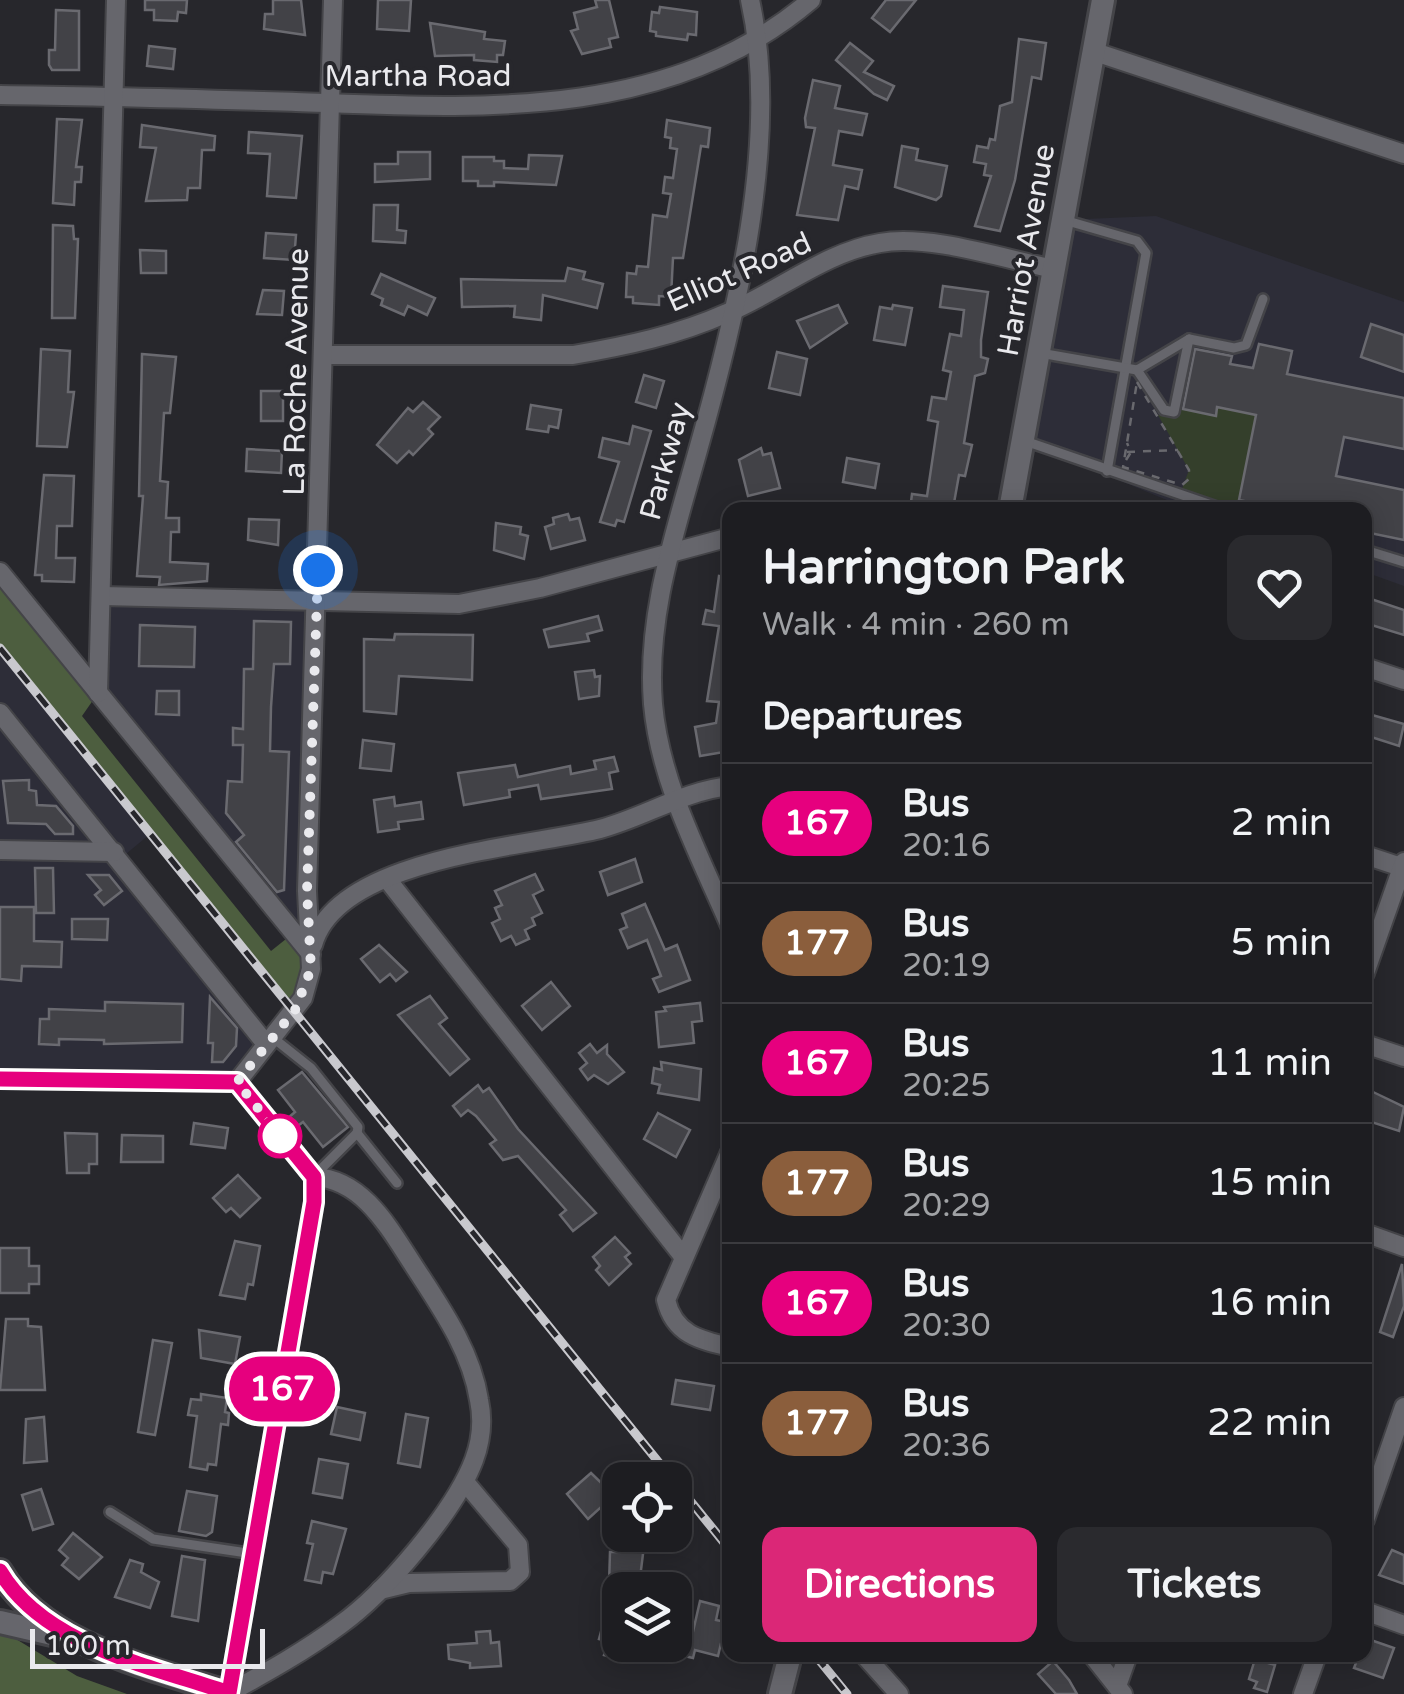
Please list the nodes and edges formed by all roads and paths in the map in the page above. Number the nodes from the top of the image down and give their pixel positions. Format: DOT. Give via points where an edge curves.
graph roads {
  1 [pos="116,0"];
  2 [pos="333,0"];
  3 [pos="750,0"];
  4 [pos="810,0"];
  5 [pos="1102,0"];
  6 [pos="759,40"];
  7 [pos="1092,51"];
  8 [pos="0,96"];
  9 [pos="114,96"];
  10 [pos="330,103"];
  11 [pos="1404,154"];
  12 [pos="1062,220"];
  13 [pos="1054,269"];
  14 [pos="1263,299"];
  15 [pos="731,312"];
  16 [pos="1190,339"];
  17 [pos="1038,352"];
  18 [pos="324,355"];
  19 [pos="1125,369"];
  20 [pos="1136,370"];
  21 [pos="1022,440"];
  22 [pos="1178,450"];
  23 [pos="1128,452"];
  24 [pos="1107,471"];
  25 [pos="1011,502"];
  26 [pos="1202,502"];
  27 [pos="722,539"];
  28 [pos="1372,552"];
  29 [pos="668,556"];
  30 [pos="1404,562"];
  31 [pos="0,572"];
  32 [pos="102,596"];
  33 [pos="317,603"];
  34 [pos="1372,669"];
  35 [pos="1404,680"];
  36 [pos="98,693"];
  37 [pos="0,713"];
  38 [pos="722,788"];
  39 [pos="676,798"];
  40 [pos="0,850"];
  41 [pos="114,852"];
  42 [pos="1372,857"];
  43 [pos="1403,866"];
  44 [pos="386,880"];
  45 [pos="722,907"];
  46 [pos="1372,953"];
  47 [pos="311,954"];
  48 [pos="269,1040"];
  49 [pos="1372,1046"];
  50 [pos="1404,1057"];
  51 [pos="0,1079"];
  52 [pos="237,1082"];
  53 [pos="357,1133"];
  54 [pos="722,1169"];
  55 [pos="314,1177"];
  56 [pos="397,1183"];
  57 [pos="1372,1236"];
  58 [pos="1404,1247"];
  59 [pos="682,1255"];
  60 [pos="722,1343"];
  61 [pos="1404,1407"];
  62 [pos="1400,1430"];
  63 [pos="465,1482"];
  64 [pos="1372,1502"];
  65 [pos="110,1512"];
  66 [pos="254,1554"];
  67 [pos="3,1584"];
  68 [pos="377,1591"];
  69 [pos="1372,1614"];
  70 [pos="0,1622"];
  71 [pos="1404,1625"];
  72 [pos="95,1646"];
  73 [pos="788,1662"];
  74 [pos="870,1662"];
  75 [pos="1098,1662"];
  76 [pos="1126,1662"];
  77 [pos="1314,1662"];
  78 [pos="1120,1690"];
  79 [pos="231,1694"];
  80 [pos="780,1694"];
  81 [pos="899,1694"];
  82 [pos="1303,1694"];
  1 -- 9 [label="street"];
  2 -- 10 [label="street, La Roche Avenue"];
  3 -- 6 [label="street, Parkway"];
  4 -- 6 [label="street, Martha Road"];
  5 -- 7 [label="street, Harriot Avenue"];
  6 -- 10 [label="street, Martha Road" via="700,68 612,94 498,108"];
  6 -- 15 [label="street, Parkway" via="758,141"];
  7 -- 11 [label="street"];
  7 -- 12 [label="street, Harriot Avenue"];
  8 -- 9 [label="street, Martha Road"];
  9 -- 10 [label="street, Martha Road"];
  9 -- 32 [label="street"];
  10 -- 18 [label="street, La Roche Avenue"];
  12 -- 13 [label="street, Harriot Avenue"];
  12 -- 19 [label="lane" via="1143,247"];
  13 -- 15 [label="street, Elliot Road" via="880,243"];
  13 -- 17 [label="street, Harriot Avenue"];
  14 -- 16 [label="lane" via="1246,345"];
  15 -- 18 [label="street, Elliot Road" via="678,332 572,355"];
  15 -- 29 [label="street, Parkway"];
  16 -- 20 [label="lane"];
  16 -- 20 [label="lane" via="1174,412 1164,410"];
  17 -- 19 [label="lane"];
  17 -- 21 [label="street, Harriot Avenue"];
  18 -- 33 [label="street, La Roche Avenue"];
  19 -- 20 [label="lane"];
  19 -- 24 [label="lane"];
  21 -- 24 [label="lane"];
  21 -- 25 [label="street, Harriot Avenue"];
  22 -- 23 [label="path"];
  22 -- 23 [label="path" via="1190,474 1182,485 1123,467"];
  22 -- 23 [label="path" via="1137,382"];
  24 -- 26 [label="lane"];
  27 -- 29 [label="street"];
  28 -- 30 [label="lane"];
  29 -- 33 [label="street" via="459,604"];
  29 -- 39 [label="street, Parkway" via="653,690 659,744"];
  31 -- 36 [label="street"];
  32 -- 33 [label="street"];
  32 -- 36 [label="street"];
  33 -- 47 [label="street, La Roche Avenue" via="307,891"];
  34 -- 35 [label="street"];
  36 -- 47 [label="street"];
  37 -- 41 [label="street"];
  38 -- 39 [label="street"];
  39 -- 44 [label="street" via="602,828 439,858"];
  39 -- 45 [label="street, Parkway"];
  40 -- 41 [label="street"];
  41 -- 48 [label="street"];
  42 -- 43 [label="street"];
  43 -- 46 [label="street"];
  44 -- 47 [label="street" via="336,910"];
  44 -- 59 [label="street"];
  47 -- 48 [label="street, La Roche Avenue" via="302,998"];
  48 -- 52 [label="street, La Roche Avenue"];
  48 -- 53 [label="lane" via="312,1068"];
  49 -- 50 [label="street"];
  51 -- 52 [label="street"];
  52 -- 55 [label="street"];
  53 -- 55 [label="lane"];
  53 -- 56 [label="lane"];
  54 -- 59 [label="street"];
  55 -- 63 [label="street" via="354,1188 391,1230 454,1329 480,1403 476,1457"];
  55 -- 66 [label="street"];
  57 -- 58 [label="street"];
  59 -- 60 [label="street" via="666,1300 680,1330"];
  61 -- 62 [label="street"];
  62 -- 64 [label="street"];
  63 -- 68 [label="street"];
  63 -- 68 [label="street" via="518,1546 520,1572 510,1581 409,1582"];
  65 -- 66 [label="lane" via="153,1539"];
  66 -- 79 [label="street"];
  67 -- 72 [label="street"];
  68 -- 79 [label="street" via="343,1624"];
  69 -- 71 [label="street"];
  70 -- 72 [label="street"];
  72 -- 79 [label="street"];
  73 -- 80 [label="street"];
  74 -- 81 [label="street"];
  75 -- 78 [label="street"];
  76 -- 78 [label="street"];
  77 -- 82 [label="street"];
}
